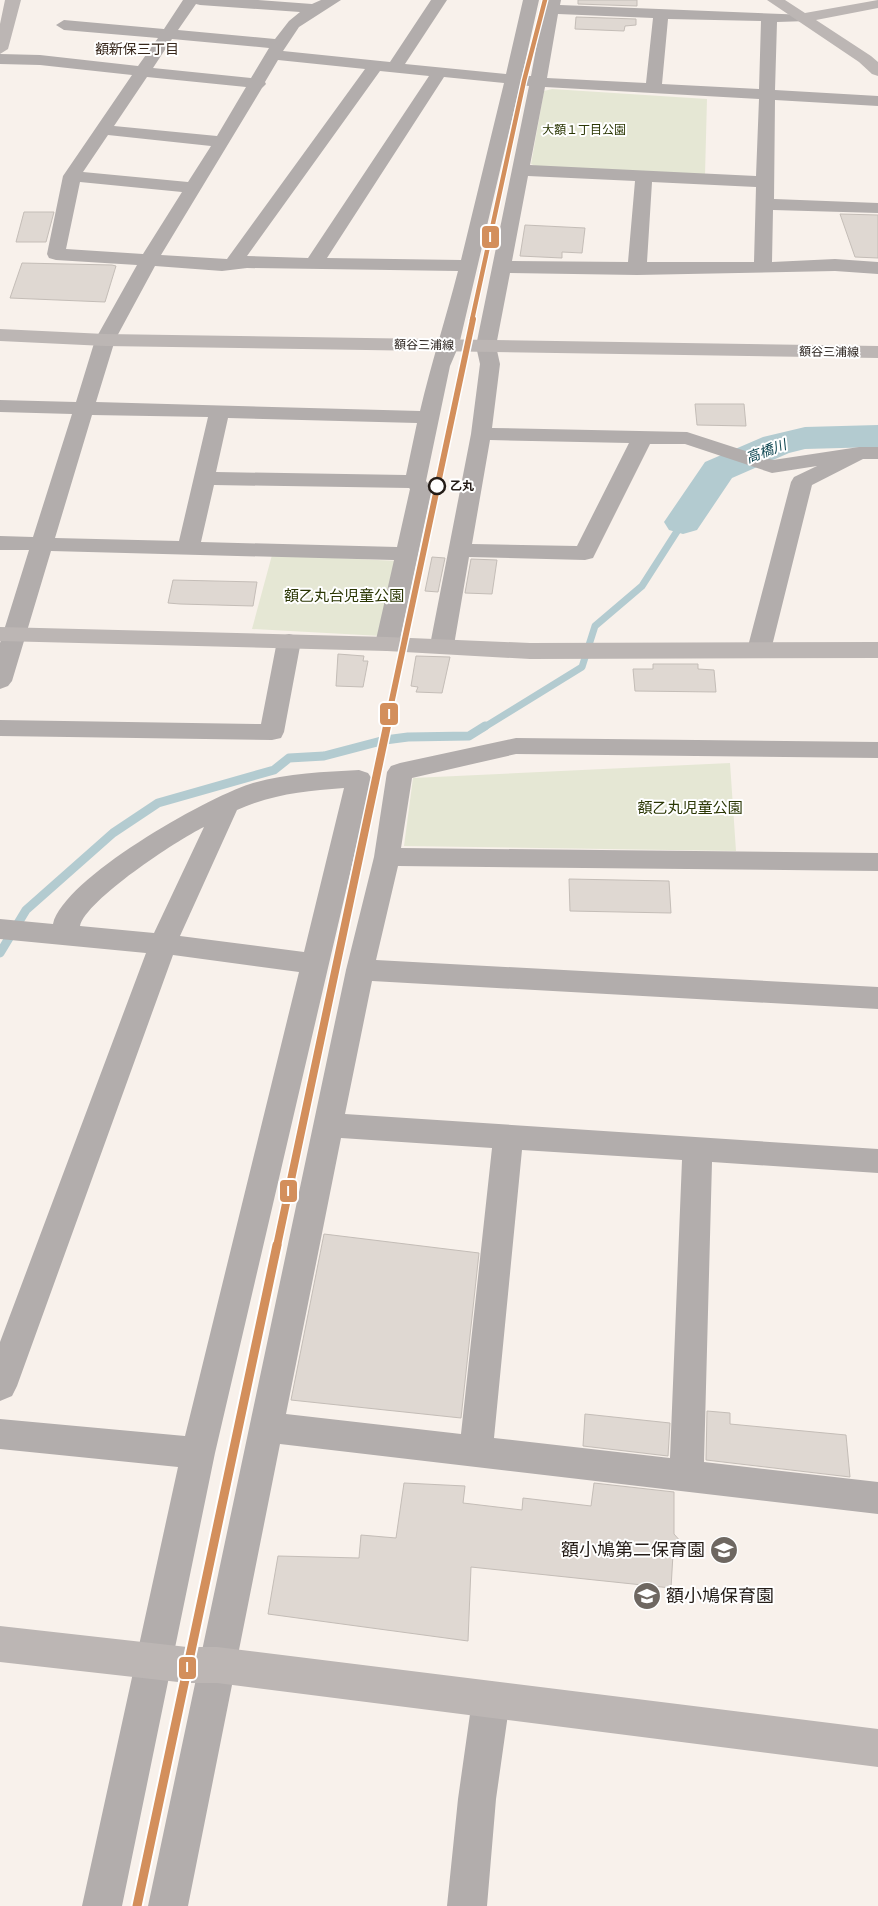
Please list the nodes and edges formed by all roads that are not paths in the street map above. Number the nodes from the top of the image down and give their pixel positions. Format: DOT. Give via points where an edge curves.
graph roads {
  1 [pos="13,0"];
  2 [pos="191,0"];
  3 [pos="200,0"];
  4 [pos="333,0"];
  5 [pos="418,0"];
  6 [pos="433,0"];
  7 [pos="440,0"];
  8 [pos="531,0"];
  9 [pos="775,0"];
  10 [pos="878,3"];
  11 [pos="552,4"];
  12 [pos="314,9"];
  13 [pos="662,14"];
  14 [pos="769,18"];
  15 [pos="803,18"];
  16 [pos="64,25"];
  17 [pos="168,33"];
  18 [pos="0,49"];
  19 [pos="276,49"];
  20 [pos="0,59"];
  21 [pos="871,59"];
  22 [pos="375,66"];
  23 [pos="394,68"];
  24 [pos="878,71"];
  25 [pos="143,72"];
  26 [pos="439,73"];
  27 [pos="512,81"];
  28 [pos="538,82"];
  29 [pos="258,84"];
  30 [pos="654,88"];
  31 [pos="766,95"];
  32 [pos="878,101"];
  33 [pos="104,130"];
  34 [pos="222,142"];
  35 [pos="521,170"];
  36 [pos="72,176"];
  37 [pos="644,176"];
  38 [pos="764,182"];
  39 [pos="194,188"];
  40 [pos="763,204"];
  41 [pos="878,208"];
  42 [pos="148,260"];
  43 [pos="233,263"];
  44 [pos="314,263"];
  45 [pos="468,266"];
  46 [pos="502,267"];
  47 [pos="763,268"];
  48 [pos="878,268"];
  49 [pos="637,269"];
  50 [pos="0,335"];
  51 [pos="104,340"];
  52 [pos="449,345"];
  53 [pos="486,346"];
  54 [pos="878,352"];
  55 [pos="0,406"];
  56 [pos="82,408"];
  57 [pos="219,412"];
  58 [pos="429,417"];
  59 [pos="481,434"];
  60 [pos="642,438"];
  61 [pos="868,453"];
  62 [pos="204,478"];
  63 [pos="415,482"];
  64 [pos="0,543"];
  65 [pos="42,544"];
  66 [pos="189,548"];
  67 [pos="459,550"];
  68 [pos="406,554"];
  69 [pos="6,635"];
  70 [pos="289,641"];
  71 [pos="387,644"];
  72 [pos="442,645"];
  73 [pos="759,650"];
  74 [pos="878,650"];
  75 [pos="0,681"];
  76 [pos="0,728"];
  77 [pos="878,750"];
  78 [pos="227,804"];
  79 [pos="387,857"];
  80 [pos="878,862"];
  81 [pos="0,929"];
  82 [pos="58,934"];
  83 [pos="163,944"];
  84 [pos="315,964"];
  85 [pos="360,970"];
  86 [pos="878,998"];
  87 [pos="328,1125"];
  88 [pos="508,1136"];
  89 [pos="697,1149"];
  90 [pos="878,1162"];
  91 [pos="0,1386"];
  92 [pos="266,1426"];
  93 [pos="0,1434"];
  94 [pos="476,1451"];
  95 [pos="198,1453"];
  96 [pos="686,1476"];
  97 [pos="878,1498"];
  98 [pos="0,1644"];
  99 [pos="155,1661"];
  100 [pos="217,1665"];
  101 [pos="491,1700"];
  102 [pos="878,1748"];
  103 [pos="102,1906"];
  104 [pos="168,1906"];
  105 [pos="466,1906"];
  1 -- 18 [label="street"];
  2 -- 17 [label="street"];
  3 -- 12 [label="street"];
  4 -- 12 [label="street"];
  5 -- 6 [label="street"];
  7 -- 23 [label="street"];
  8 -- 27 [label="street"];
  9 -- 15 [label="street"];
  10 -- 15 [label="street"];
  11 -- 13 [label="street"];
  11 -- 28 [label="street"];
  12 -- 19 [label="street" via="294,24"];
  13 -- 14 [label="street"];
  13 -- 30 [label="street"];
  14 -- 15 [label="street"];
  14 -- 31 [label="street"];
  15 -- 21 [label="street"];
  16 -- 17 [label="street"];
  17 -- 19 [label="street"];
  17 -- 25 [label="street"];
  19 -- 22 [label="street"];
  19 -- 29 [label="street"];
  20 -- 25 [label="street" via="40,60"];
  21 -- 24 [label="street"];
  22 -- 23 [label="street"];
  22 -- 43 [label="street"];
  23 -- 26 [label="street"];
  25 -- 29 [label="street"];
  25 -- 33 [label="street"];
  26 -- 27 [label="street"];
  26 -- 44 [label="street"];
  27 -- 28 [label="street"];
  27 -- 45 [label="street" via="494,168"];
  28 -- 30 [label="street"];
  28 -- 35 [label="street"];
  29 -- 34 [label="street"];
  30 -- 31 [label="street"];
  31 -- 32 [label="street"];
  31 -- 38 [label="street"];
  33 -- 34 [label="street"];
  33 -- 36 [label="street"];
  34 -- 39 [label="street"];
  35 -- 37 [label="street"];
  35 -- 46 [label="street"];
  36 -- 39 [label="street"];
  36 -- 42 [label="street" via="56,254"];
  37 -- 38 [label="street"];
  37 -- 49 [label="street"];
  38 -- 40 [label="street"];
  39 -- 42 [label="street"];
  40 -- 41 [label="street"];
  40 -- 47 [label="street"];
  42 -- 43 [label="street"];
  42 -- 51 [label="street"];
  43 -- 44 [label="street"];
  44 -- 45 [label="street"];
  45 -- 52 [label="street"];
  46 -- 49 [label="street"];
  46 -- 53 [label="street"];
  47 -- 48 [label="street" via="835,265"];
  47 -- 49 [label="street"];
  50 -- 51 [label="street, 額谷三浦線"];
  51 -- 52 [label="street, 額谷三浦線"];
  51 -- 56 [label="street"];
  52 -- 53 [label="street, 額谷三浦線"];
  52 -- 58 [label="street" via="440,366"];
  53 -- 54 [label="street, 額谷三浦線"];
  53 -- 59 [label="street" via="490,364"];
  55 -- 56 [label="street"];
  56 -- 57 [label="street"];
  56 -- 65 [label="street"];
  57 -- 58 [label="street"];
  57 -- 62 [label="street"];
  58 -- 63 [label="street"];
  59 -- 60 [label="street"];
  59 -- 67 [label="street"];
  60 -- 61 [label="street" via="687,438 772,467"];
  60 -- 67 [label="street" via="585,553"];
  61 -- 73 [label="street" via="802,482"];
  62 -- 63 [label="street"];
  62 -- 66 [label="street"];
  63 -- 68 [label="street" via="421,488"];
  64 -- 65 [label="street"];
  65 -- 66 [label="street"];
  65 -- 69 [label="street"];
  66 -- 68 [label="street"];
  67 -- 72 [label="street"];
  68 -- 71 [label="street"];
  69 -- 70 [label="street"];
  69 -- 75 [label="street"];
  70 -- 71 [label="street"];
  70 -- 76 [label="street" via="272,732"];
  71 -- 72 [label="street"];
  72 -- 73 [label="street" via="553,651"];
  73 -- 74 [label="street"];
  77 -- 79 [label="street" via="516,746 400,772"];
  78 -- 82 [label="street" via="187,824 100,883 69,914"];
  78 -- 83 [label="street"];
  78 -- 84 [label="street" via="257,791 306,782 359,779"];
  79 -- 80 [label="street"];
  79 -- 85 [label="street"];
  81 -- 82 [label="street"];
  82 -- 83 [label="street"];
  83 -- 84 [label="street"];
  83 -- 91 [label="street"];
  84 -- 95 [label="street"];
  85 -- 86 [label="street"];
  85 -- 87 [label="street"];
  87 -- 88 [label="street"];
  87 -- 92 [label="street"];
  88 -- 89 [label="street"];
  88 -- 94 [label="street"];
  89 -- 90 [label="street"];
  89 -- 96 [label="street"];
  92 -- 94 [label="street"];
  92 -- 100 [label="street"];
  93 -- 95 [label="street"];
  94 -- 96 [label="street"];
  95 -- 99 [label="street"];
  96 -- 97 [label="street"];
  98 -- 99 [label="street"];
  99 -- 100 [label="street"];
  99 -- 103 [label="street"];
  100 -- 101 [label="street"];
  100 -- 104 [label="street"];
  101 -- 102 [label="street"];
  101 -- 105 [label="street" via="476,1799"];
}
